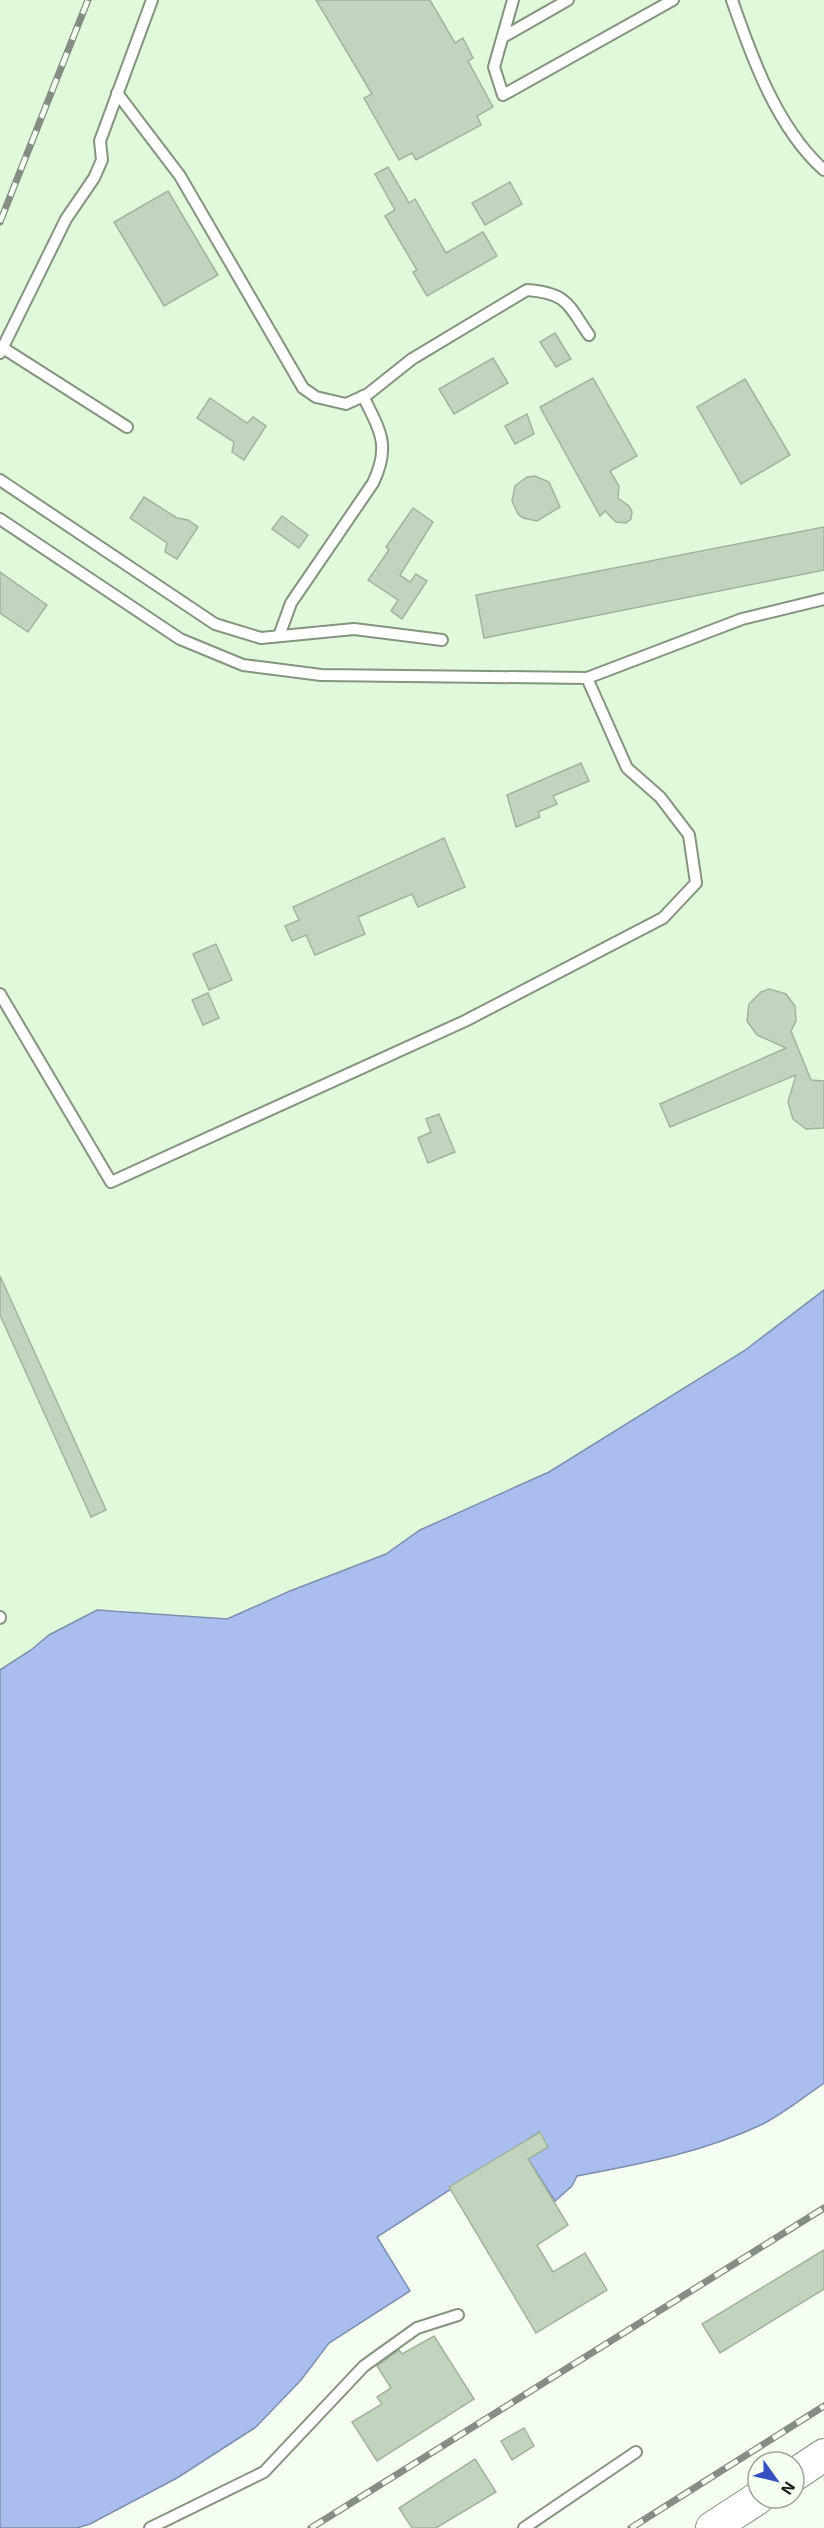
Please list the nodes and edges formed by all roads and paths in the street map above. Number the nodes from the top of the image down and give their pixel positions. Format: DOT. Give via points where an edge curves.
graph roads {
  1 [pos="152,0"];
  2 [pos="513,0"];
  3 [pos="568,0"];
  4 [pos="673,0"];
  5 [pos="732,0"];
  6 [pos="503,37"];
  7 [pos="117,93"];
  8 [pos="824,170"];
  9 [pos="589,335"];
  10 [pos="1,351"];
  11 [pos="363,396"];
  12 [pos="127,427"];
  13 [pos="0,480"];
  14 [pos="0,519"];
  15 [pos="824,599"];
  16 [pos="279,636"];
  17 [pos="442,640"];
  18 [pos="586,678"];
  19 [pos="0,994"];
  20 [pos="458,2315"];
  21 [pos="636,2452"];
  22 [pos="824,2455"];
  23 [pos="806,2467"];
  24 [pos="746,2506"];
  25 [pos="150,2528"];
  26 [pos="524,2528"];
  27 [pos="712,2528"];
  1 -- 7 [label="lane"];
  2 -- 6 [label="lane"];
  3 -- 6 [label="lane"];
  4 -- 6 [label="lane" via="503,95 494,68"];
  5 -- 8 [label="lane" via="750,52 782,118"];
  7 -- 10 [label="lane" via="100,141 102,160 98,169 66,219"];
  7 -- 11 [label="lane" via="180,176 303,388 316,397 346,405"];
  9 -- 11 [label="lane" via="563,298 528,290 412,359"];
  10 -- 12 [label="lane"];
  11 -- 16 [label="lane" via="382,436 382,465 291,603"];
  13 -- 16 [label="lane" via="215,624 261,638"];
  14 -- 18 [label="lane" via="180,639 243,665 321,675"];
  15 -- 18 [label="lane" via="742,619"];
  16 -- 17 [label="lane" via="354,629"];
  18 -- 19 [label="lane" via="627,768 660,797 689,835 696,883 663,918 465,1021 111,1182"];
  20 -- 25 [label="lane" via="417,2328 364,2366 264,2472"];
  21 -- 26 [label="lane"];
  22 -- 23 [label="main road"];
  24 -- 27 [label="main road"];
}
